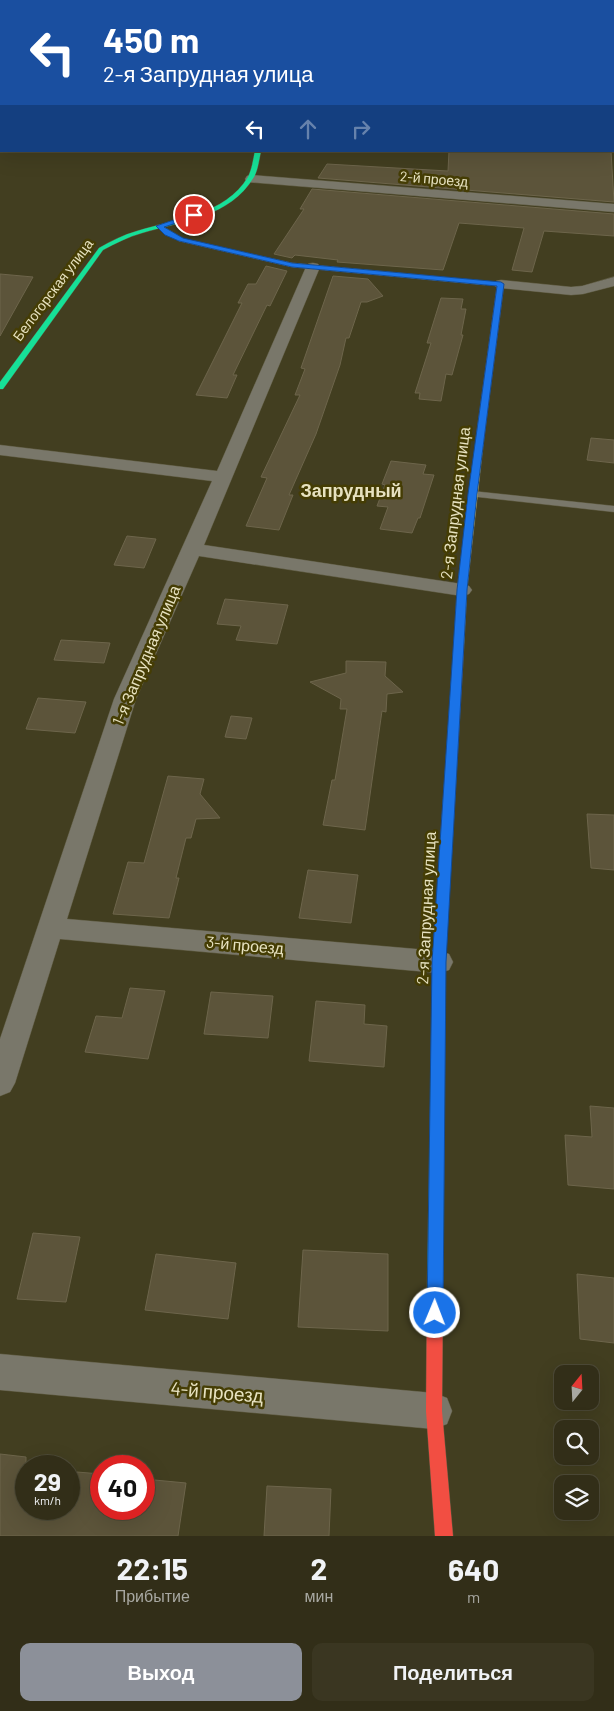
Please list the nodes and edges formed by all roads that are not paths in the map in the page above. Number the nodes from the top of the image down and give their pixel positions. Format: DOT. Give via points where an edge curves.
graph roads {
  1 [pos="258,152"];
  2 [pos="251,179"];
  3 [pos="614,208"];
  4 [pos="159,226"];
  5 [pos="313,267"];
  6 [pos="614,280"];
  7 [pos="501,284"];
  8 [pos="0,386"];
  9 [pos="0,450"];
  10 [pos="224,477"];
  11 [pos="472,494"];
  12 [pos="614,509"];
  13 [pos="192,549"];
  14 [pos="462,590"];
  15 [pos="50,928"];
  16 [pos="439,962"];
  17 [pos="0,1083"];
  18 [pos="0,1372"];
  19 [pos="434,1411"];
  20 [pos="444,1536"];
  1 -- 2 [label="street, Белогорская улица"];
  2 -- 3 [label="street, 2-й проезд"];
  2 -- 4 [label="street, Белогорская улица" via="238,194 212,210"];
  4 -- 5 [label="street" via="181,240"];
  4 -- 8 [label="street, Белогорская улица" via="117,238 101,250"];
  5 -- 7 [label="street"];
  5 -- 10 [label="street, 1-я Запрудная улица"];
  6 -- 7 [label="street" via="571,291"];
  7 -- 11 [label="street, 2-я Запрудная улица"];
  9 -- 10 [label="street"];
  10 -- 13 [label="street, 1-я Запрудная улица"];
  11 -- 12 [label="lane"];
  11 -- 14 [label="street, 2-я Запрудная улица"];
  13 -- 14 [label="street"];
  13 -- 15 [label="street, 1-я Запрудная улица" via="125,699"];
  14 -- 16 [label="street, 2-я Запрудная улица"];
  15 -- 16 [label="street, 3-й проезд"];
  15 -- 17 [label="street, 1-я Запрудная улица"];
  16 -- 19 [label="street, 2-я Запрудная улица"];
  18 -- 19 [label="street, 4-й проезд"];
  19 -- 20 [label="street, 2-я Запрудная улица"];
}
